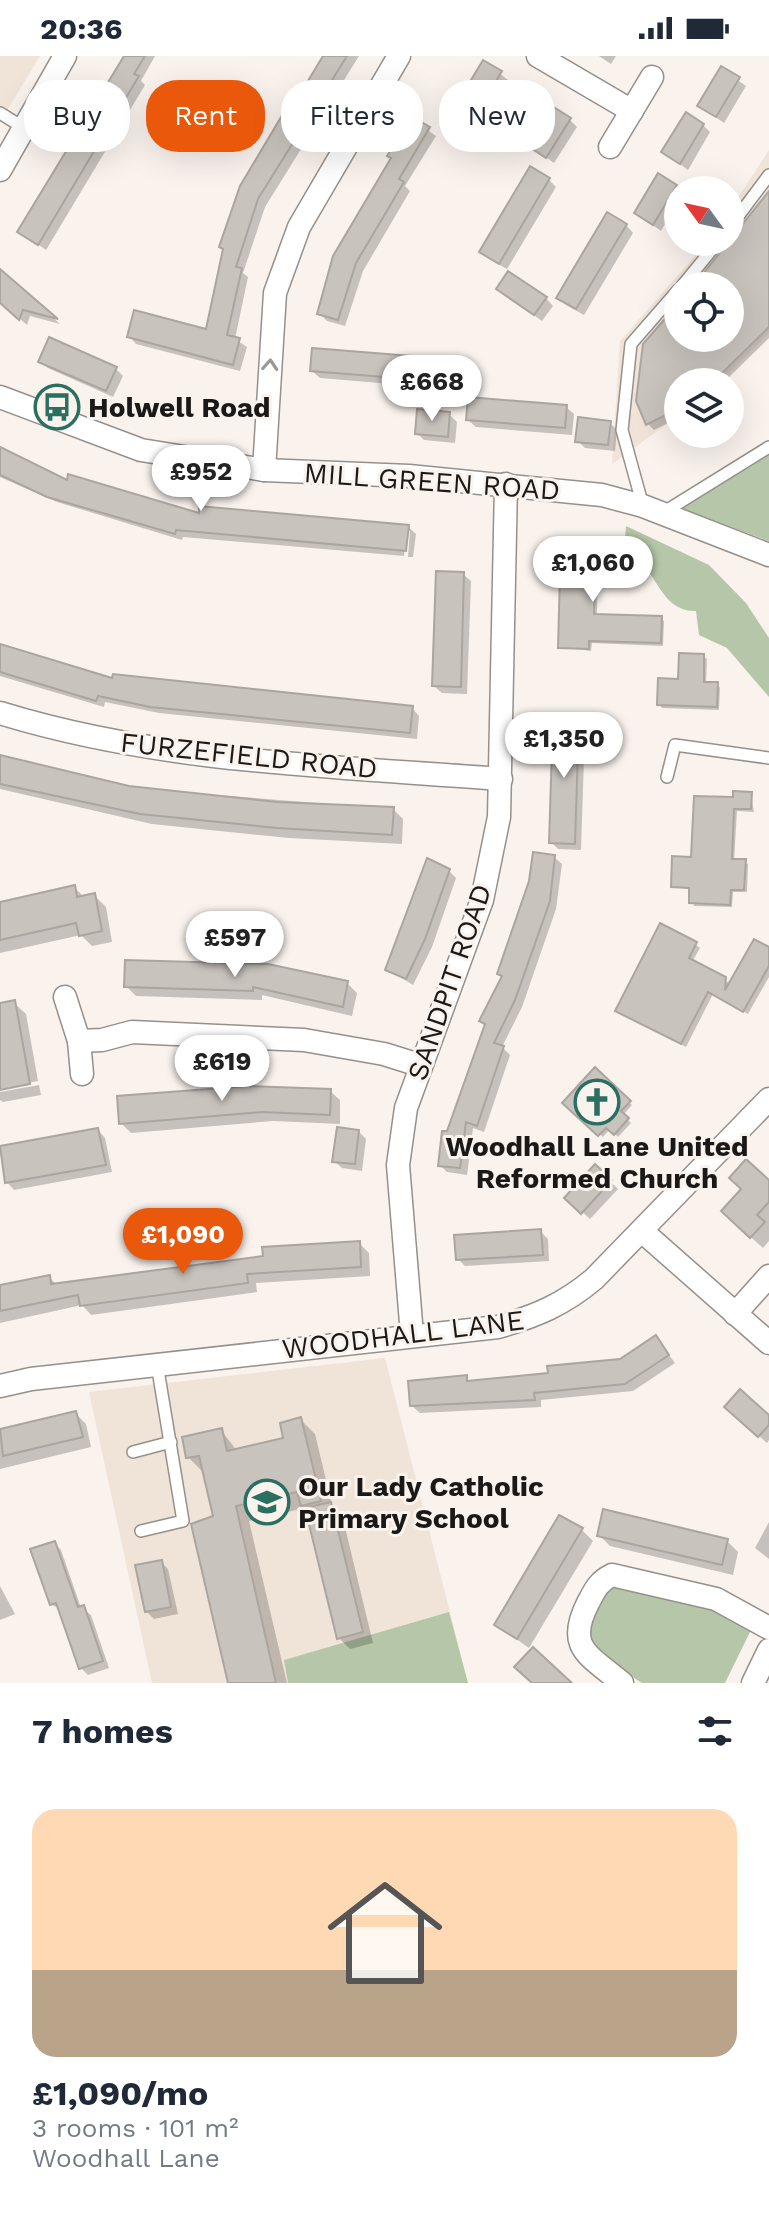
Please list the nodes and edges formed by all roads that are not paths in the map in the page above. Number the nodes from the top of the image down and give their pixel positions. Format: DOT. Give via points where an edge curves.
graph roads {
  1 [pos="65,56"];
  2 [pos="399,56"];
  3 [pos="538,56"];
  4 [pos="652,77"];
  5 [pos="51,80"];
  6 [pos="632,111"];
  7 [pos="0,113"];
  8 [pos="24,128"];
  9 [pos="610,147"];
  10 [pos="0,170"];
  11 [pos="769,175"];
  12 [pos="744,208"];
  13 [pos="706,256"];
  14 [pos="693,272"];
  15 [pos="664,306"];
  16 [pos="0,397"];
  17 [pos="769,447"];
  18 [pos="264,470"];
  19 [pos="506,484"];
  20 [pos="652,510"];
  21 [pos="769,555"];
  22 [pos="0,713"];
  23 [pos="769,758"];
  24 [pos="667,777"];
  25 [pos="501,779"];
  26 [pos="65,997"];
  27 [pos="79,1041"];
  28 [pos="419,1065"];
  29 [pos="82,1074"];
  30 [pos="769,1099"];
  31 [pos="643,1232"];
  32 [pos="769,1276"];
  33 [pos="735,1314"];
  34 [pos="412,1335"];
  35 [pos="769,1343"];
  36 [pos="157,1364"];
  37 [pos="0,1386"];
  38 [pos="171,1442"];
  39 [pos="133,1452"];
  40 [pos="141,1531"];
  41 [pos="769,1628"];
  42 [pos="769,1650"];
  43 [pos="622,1683"];
  44 [pos="753,1683"];
  1 -- 5 [label="street"];
  18 -- 2 [label="street, one-way" via="275,293 299,227"];
  3 -- 6 [label="street"];
  4 -- 6 [label="street"];
  6 -- 9 [label="street"];
  7 -- 8 [label="lane"];
  8 -- 10 [label="street"];
  11 -- 12 [label="lane"];
  13 -- 14 [label="lane"];
  15 -- 20 [label="lane" via="631,344 622,430"];
  16 -- 18 [label="street, MILL GREEN ROAD" via="141,450"];
  17 -- 20 [label="lane"];
  18 -- 19 [label="street, MILL GREEN ROAD"];
  19 -- 20 [label="street, MILL GREEN ROAD" via="572,490"];
  19 -- 25 [label="street, SANDPIT ROAD"];
  20 -- 21 [label="street, MILL GREEN ROAD"];
  22 -- 25 [label="street, FURZEFIELD ROAD" via="62,732 190,755"];
  23 -- 24 [label="lane" via="675,745"];
  25 -- 28 [label="street, SANDPIT ROAD" via="482,900"];
  26 -- 27 [label="street"];
  27 -- 28 [label="street" via="132,1032 304,1040"];
  27 -- 29 [label="street"];
  28 -- 34 [label="street, SANDPIT ROAD" via="398,1165"];
  30 -- 31 [label="street, WOODHALL LANE"];
  31 -- 33 [label="street"];
  31 -- 34 [label="street, WOODHALL LANE" via="567,1302 542,1315 498,1327"];
  32 -- 33 [label="street"];
  33 -- 35 [label="street"];
  34 -- 36 [label="street, WOODHALL LANE"];
  36 -- 37 [label="street, WOODHALL LANE"];
  36 -- 38 [label="lane"];
  38 -- 39 [label="lane"];
  38 -- 40 [label="lane" via="183,1521"];
  41 -- 43 [label="street" via="716,1599 612,1575 599,1581 576,1636 582,1649"];
  42 -- 44 [label="street"];
}
